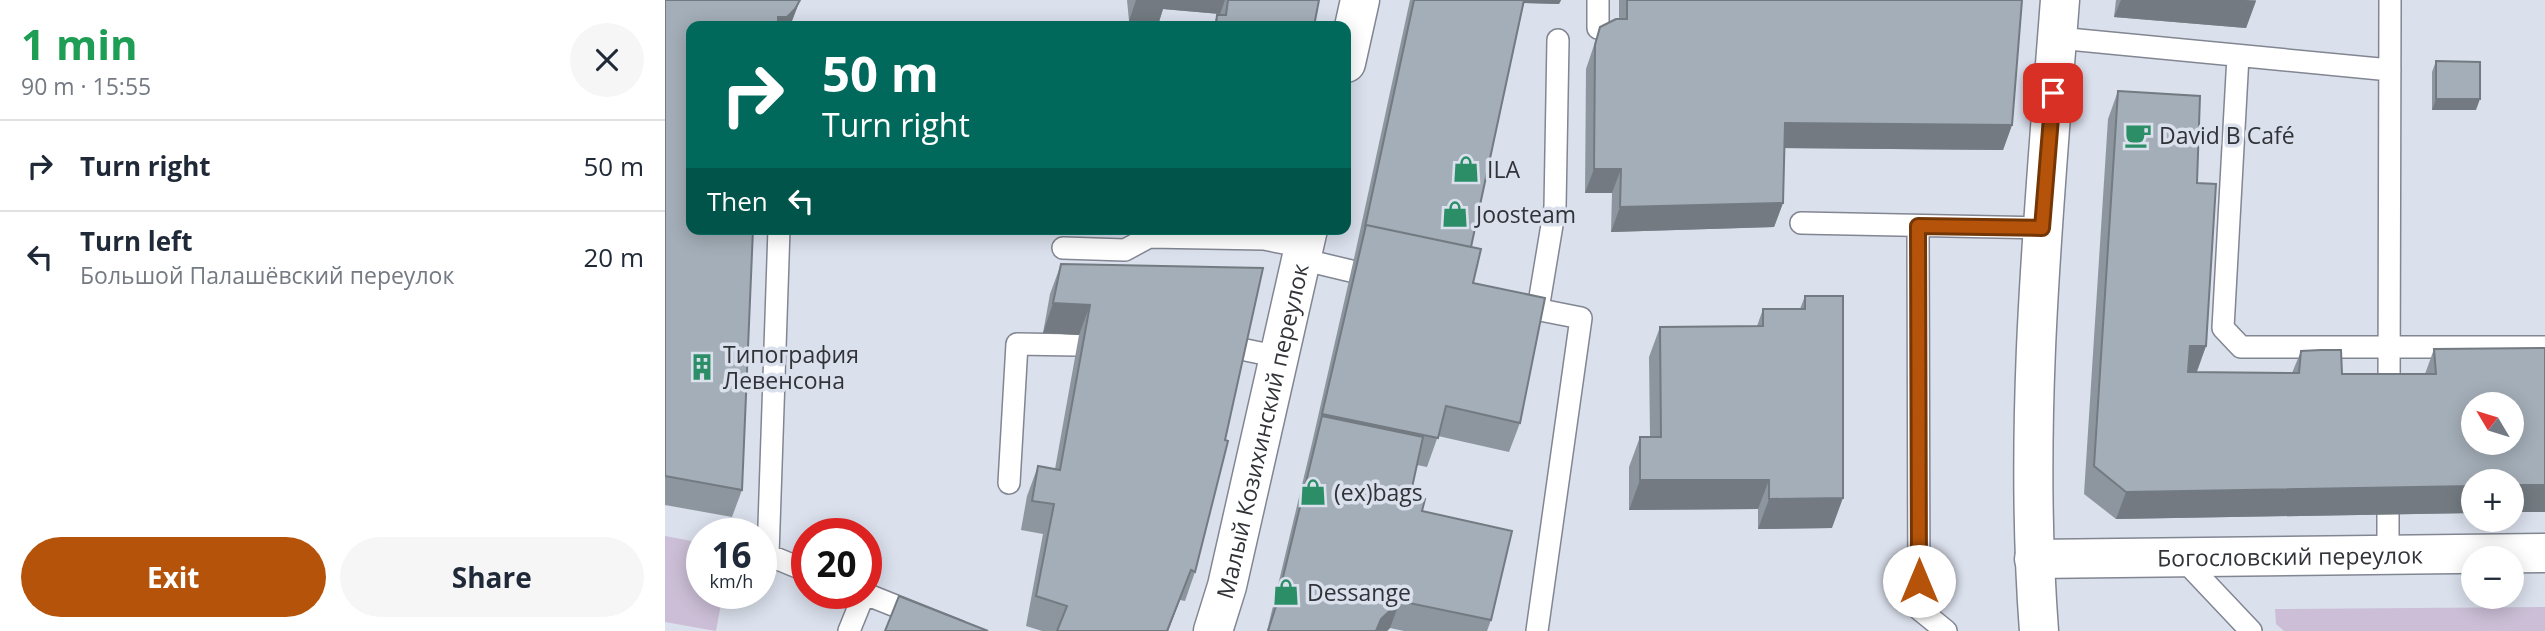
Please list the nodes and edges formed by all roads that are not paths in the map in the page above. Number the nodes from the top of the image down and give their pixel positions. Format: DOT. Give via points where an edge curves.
graph roads {
  1 [pos="1360,0"];
  2 [pos="1598,0"];
  3 [pos="2060,0"];
  4 [pos="2390,0"];
  5 [pos="1598,28"];
  6 [pos="2057,38"];
  7 [pos="1351,40"];
  8 [pos="1558,40"];
  9 [pos="2238,56"];
  10 [pos="2390,70"];
  11 [pos="1801,223"];
  12 [pos="1918,226"];
  13 [pos="2042,228"];
  14 [pos="779,235"];
  15 [pos="1304,245"];
  16 [pos="1063,248"];
  17 [pos="1351,271"];
  18 [pos="1493,300"];
  19 [pos="1538,309"];
  20 [pos="1077,345"];
  21 [pos="2390,347"];
  22 [pos="2545,347"];
  23 [pos="1241,349"];
  24 [pos="1279,357"];
  25 [pos="2389,402"];
  26 [pos="1009,484"];
  27 [pos="2388,514"];
  28 [pos="2545,553"];
  29 [pos="2388,555"];
  30 [pos="2182,558"];
  31 [pos="2034,559"];
  32 [pos="791,564"];
  33 [pos="882,601"];
  34 [pos="857,609"];
  35 [pos="849,631"];
  36 [pos="958,631"];
  37 [pos="1213,631"];
  38 [pos="1537,631"];
  39 [pos="1945,631"];
  40 [pos="2038,631"];
  41 [pos="2251,631"];
  1 -- 7 [label="street"];
  2 -- 5 [label="lane"];
  3 -- 6 [label="street"];
  4 -- 10 [label="lane"];
  6 -- 9 [label="lane"];
  6 -- 13 [label="street"];
  8 -- 19 [label="lane" via="1555,207"];
  9 -- 10 [label="lane"];
  9 -- 21 [label="lane" via="2223,328 2241,347"];
  10 -- 21 [label="lane"];
  11 -- 12 [label="lane"];
  12 -- 13 [label="lane"];
  12 -- 39 [label="lane" via="1919,609"];
  13 -- 31 [label="street" via="2032,490"];
  14 -- 32 [label="lane" via="768,555"];
  15 -- 16 [label="lane" via="1264,239 1149,237 1125,250"];
  15 -- 17 [label="lane"];
  15 -- 24 [label="street, Малый Козихинский переулок"];
  18 -- 19 [label="lane"];
  19 -- 38 [label="lane" via="1581,318"];
  20 -- 26 [label="lane" via="1017,344"];
  21 -- 22 [label="lane"];
  21 -- 25 [label="lane"];
  23 -- 24 [label="lane"];
  24 -- 37 [label="street, Малый Козихинский переулок"];
  27 -- 29 [label="lane"];
  28 -- 29 [label="street, Богословский переулок"];
  29 -- 30 [label="street, Богословский переулок"];
  30 -- 31 [label="street, Богословский переулок"];
  30 -- 41 [label="lane"];
  31 -- 40 [label="street"];
  33 -- 36 [label="lane"];
  34 -- 35 [label="lane"];
}
